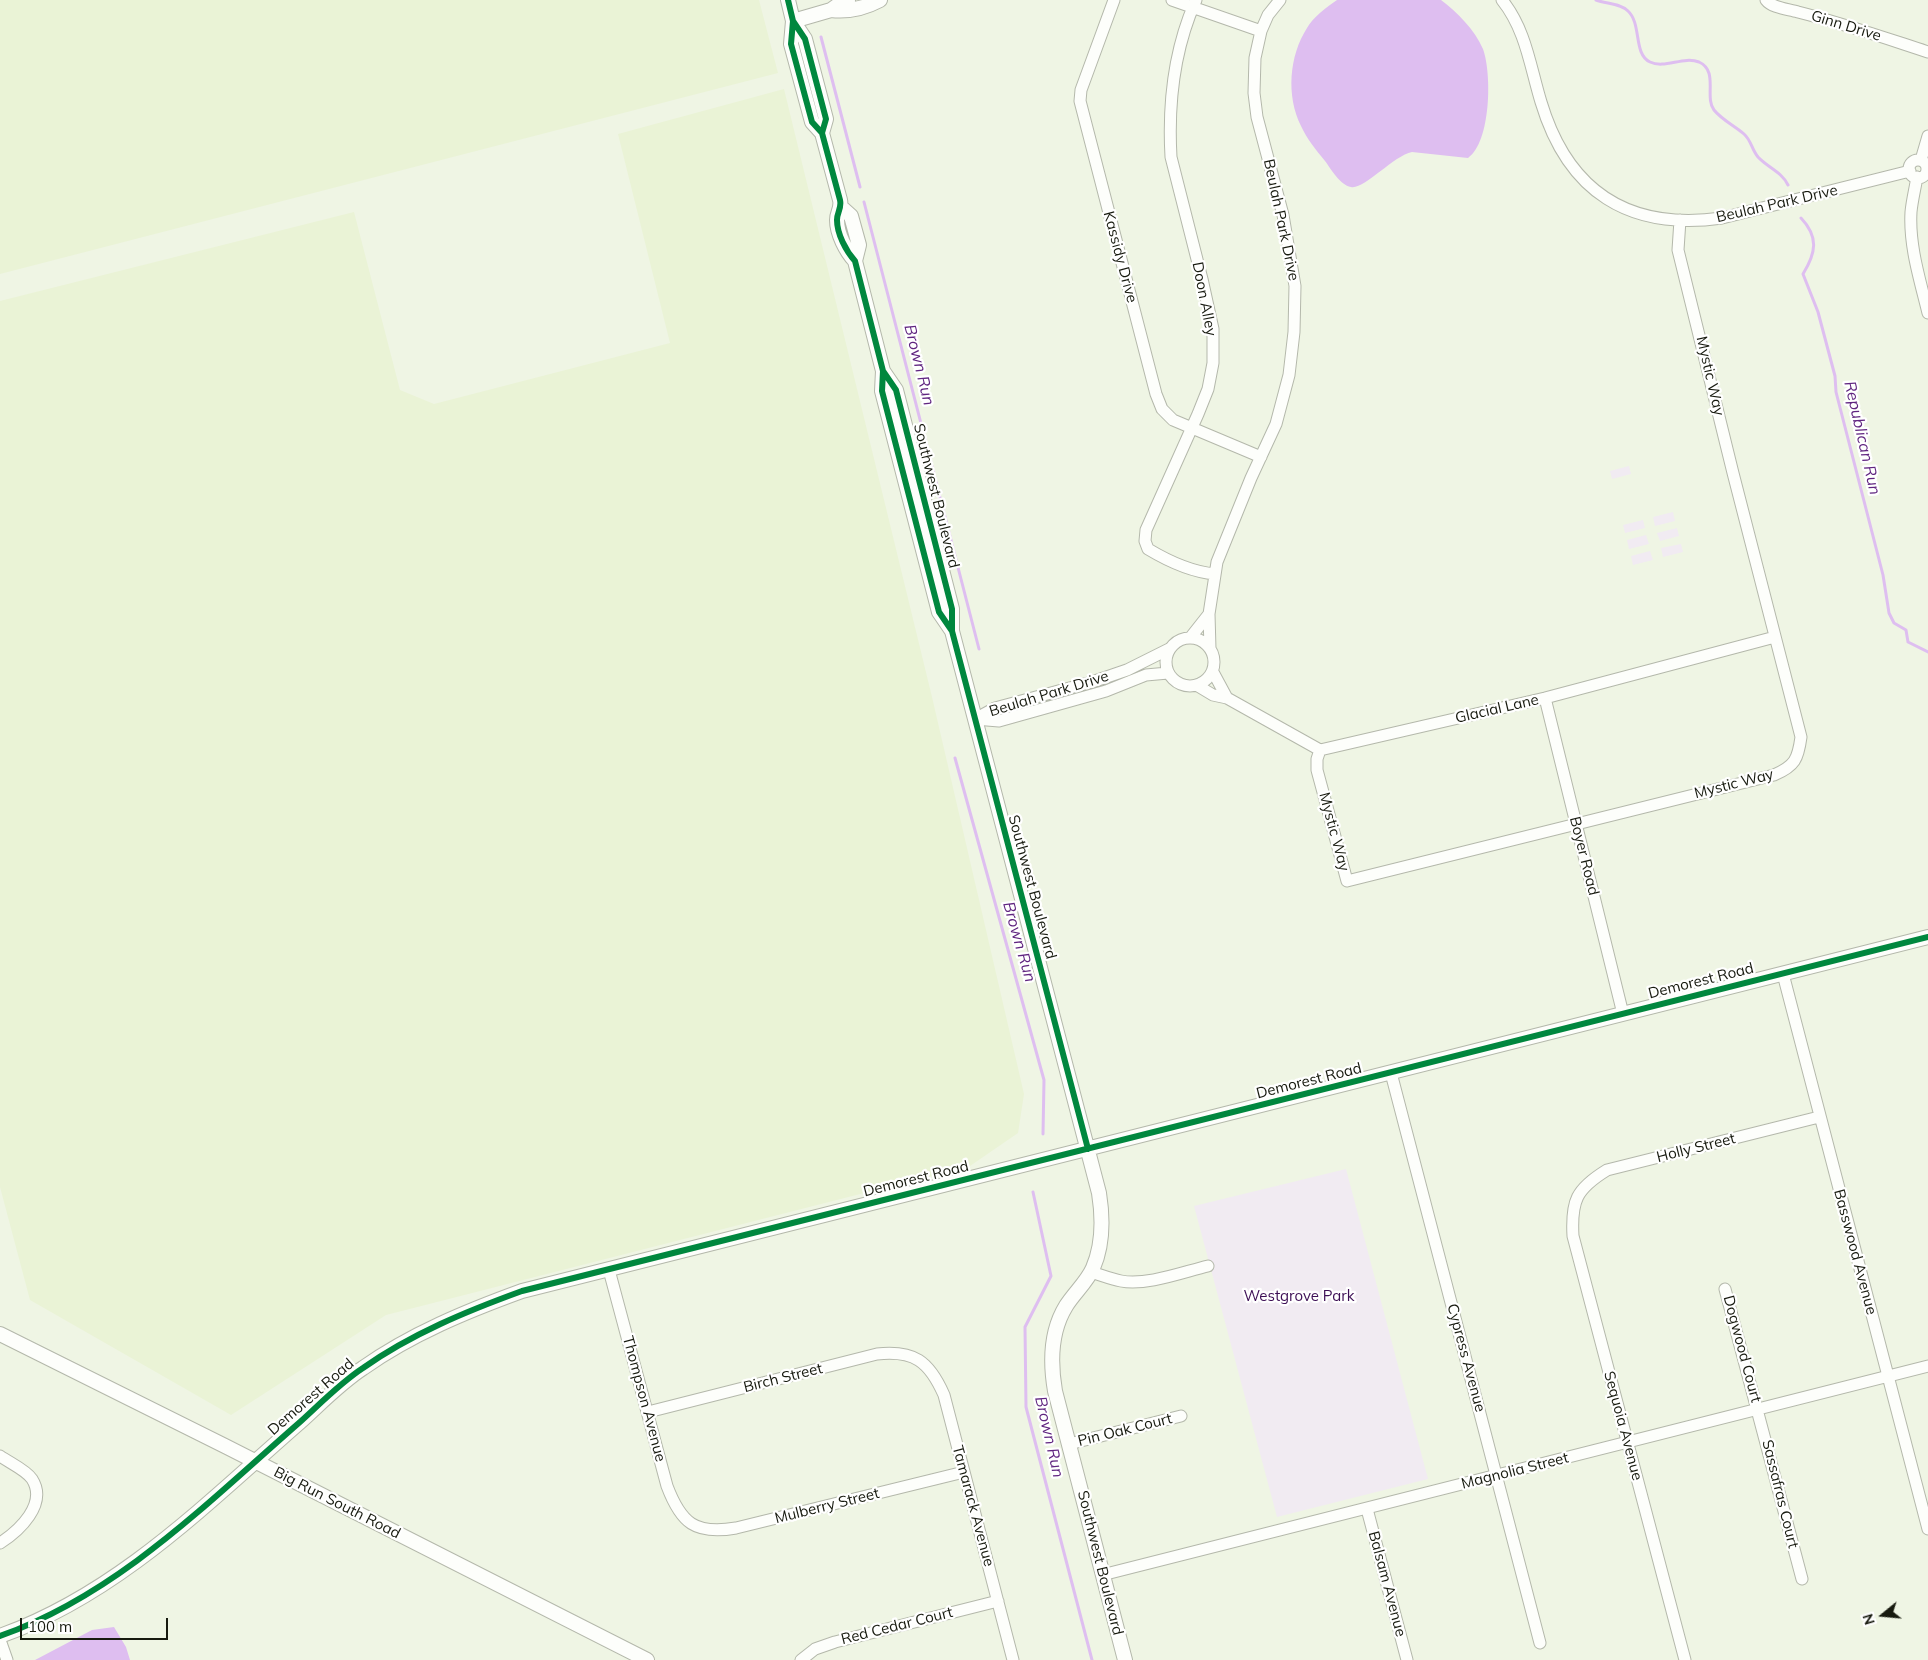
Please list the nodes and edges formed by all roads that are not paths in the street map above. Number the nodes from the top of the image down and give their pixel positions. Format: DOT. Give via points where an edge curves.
graph roads {
  1 [pos="788,0"];
  2 [pos="848,0"];
  3 [pos="880,0"];
  4 [pos="1114,0"];
  5 [pos="1172,0"];
  6 [pos="1280,0"];
  7 [pos="1502,0"];
  8 [pos="1766,0"];
  9 [pos="1194,3"];
  10 [pos="831,10"];
  11 [pos="793,21"];
  12 [pos="1261,31"];
  13 [pos="1928,52"];
  14 [pos="1928,136"];
  15 [pos="1925,164"];
  16 [pos="1913,174"];
  17 [pos="1680,220"];
  18 [pos="1928,312"];
  19 [pos="1192,428"];
  20 [pos="1261,457"];
  21 [pos="1215,574"];
  22 [pos="1209,614"];
  23 [pos="1775,637"];
  24 [pos="1190,638"];
  25 [pos="1169,649"];
  26 [pos="1210,649"];
  27 [pos="1213,672"];
  28 [pos="1168,673"];
  29 [pos="1198,686"];
  30 [pos="1227,698"];
  31 [pos="1545,698"];
  32 [pos="975,719"];
  33 [pos="1320,750"];
  34 [pos="1577,824"];
  35 [pos="1928,937"];
  36 [pos="1782,974"];
  37 [pos="1623,1014"];
  38 [pos="1391,1073"];
  39 [pos="1819,1117"];
  40 [pos="1088,1149"];
  41 [pos="1580,1192"];
  42 [pos="1208,1266"];
  43 [pos="609,1270"];
  44 [pos="1091,1272"];
  45 [pos="1725,1288"];
  46 [pos="0,1334"];
  47 [pos="919,1359"];
  48 [pos="1928,1366"];
  49 [pos="1888,1377"];
  50 [pos="1758,1410"];
  51 [pos="648,1412"];
  52 [pos="1181,1416"];
  53 [pos="1627,1442"];
  54 [pos="1069,1444"];
  55 [pos="0,1456"];
  56 [pos="256,1461"];
  57 [pos="964,1472"];
  58 [pos="1497,1476"];
  59 [pos="1367,1508"];
  60 [pos="690,1522"];
  61 [pos="1928,1529"];
  62 [pos="0,1544"];
  63 [pos="1102,1575"];
  64 [pos="1802,1578"];
  65 [pos="998,1601"];
  66 [pos="0,1638"];
  67 [pos="1540,1643"];
  68 [pos="7,1660"];
  69 [pos="647,1660"];
  70 [pos="801,1660"];
  71 [pos="1013,1660"];
  72 [pos="1124,1660"];
  73 [pos="1406,1660"];
  74 [pos="1685,1660"];
  1 -- 11 [label="street, Southwest Boulevard"];
  2 -- 10 [label="street"];
  3 -- 10 [label="street" via="843,12"];
  4 -- 19 [label="street, Kassidy Drive" via="1081,90 1080,101 1156,394 1162,409 1173,420"];
  5 -- 9 [label="street"];
  6 -- 12 [label="street, Beulah Park Drive"];
  7 -- 17 [label="street, Beulah Park Drive" via="1513,14 1526,45 1550,129 1579,175 1603,197 1626,210"];
  8 -- 13 [label="street, Ginn Drive" via="1777,7"];
  9 -- 12 [label="street"];
  9 -- 19 [label="street, Doon Alley" via="1175,66 1170,137 1171,157 1213,329 1213,363 1208,389"];
  10 -- 11 [label="street"];
  11 -- 32 [label="street, Southwest Boulevard" via="792,44 812,122 822,133 841,207 837,220 845,249 855,260 883,371 882,391 939,612 952,631"];
  12 -- 20 [label="street, Beulah Park Drive" via="1255,58 1257,117 1283,215 1295,286 1289,375 1276,424"];
  14 -- 15 [label="street"];
  15 -- 16 [label="street" via="1913,162 1910,166"];
  16 -- 17 [label="street, Beulah Park Drive" via="1743,214"];
  16 -- 18 [label="street" via="1912,236"];
  17 -- 23 [label="street, Mystic Way" via="1678,250"];
  19 -- 20 [label="street, Kassidy Drive"];
  19 -- 21 [label="street, Doon Alley" via="1146,530 1145,541 1148,549 1157,554 1201,573"];
  20 -- 21 [label="street, Beulah Park Drive" via="1217,562"];
  21 -- 22 [label="street, Beulah Park Drive"];
  22 -- 24 [label="street, Beulah Park Drive"];
  22 -- 26 [label="street, Beulah Park Drive"];
  23 -- 31 [label="street, Glacial Lane"];
  23 -- 34 [label="street, Mystic Way" via="1801,738 1798,756 1788,769"];
  24 -- 25 [label="street" via="1175,643"];
  24 -- 26 [label="street" via="1205,643"];
  25 -- 28 [label="street" via="1166,657"];
  25 -- 32 [label="street, Beulah Park Drive" via="1127,670 996,708"];
  26 -- 27 [label="street" via="1214,656"];
  27 -- 29 [label="street"];
  27 -- 30 [label="street"];
  28 -- 29 [label="street" via="1179,684"];
  28 -- 32 [label="street, Beulah Park Drive" via="1146,675 1106,691 999,721"];
  29 -- 30 [label="street" via="1213,695"];
  30 -- 33 [label="street"];
  31 -- 33 [label="street, Glacial Lane"];
  31 -- 34 [label="street, Boyer Road"];
  32 -- 40 [label="street, Southwest Boulevard"];
  33 -- 34 [label="street, Mystic Way" via="1317,770 1347,881"];
  34 -- 37 [label="street, Boyer Road"];
  35 -- 36 [label="street, Demorest Road"];
  36 -- 37 [label="street, Demorest Road"];
  36 -- 39 [label="street, Basswood Avenue"];
  37 -- 38 [label="street, Demorest Road"];
  38 -- 40 [label="street, Demorest Road"];
  38 -- 58 [label="street, Cypress Avenue"];
  39 -- 41 [label="street, Holly Street" via="1607,1170"];
  39 -- 49 [label="street, Basswood Avenue"];
  40 -- 43 [label="street, Demorest Road"];
  40 -- 44 [label="street, Southwest Boulevard" via="1102,1221 1100,1244"];
  41 -- 53 [label="street, Sequoia Avenue" via="1572,1213 1573,1236"];
  42 -- 44 [label="street" via="1132,1282"];
  43 -- 51 [label="street, Thompson Avenue"];
  43 -- 56 [label="street, Demorest Road" via="522,1291 413,1336 362,1368"];
  44 -- 54 [label="street, Southwest Boulevard" via="1066,1306 1051,1353 1055,1391"];
  45 -- 50 [label="street, Dogwood Court"];
  46 -- 56 [label="street, Big Run South Road"];
  47 -- 51 [label="street, Birch Street" via="902,1353 877,1354"];
  47 -- 57 [label="street, Tamarack Avenue" via="933,1374 944,1395"];
  48 -- 49 [label="street, Magnolia Street"];
  49 -- 50 [label="street, Magnolia Street"];
  49 -- 61 [label="street, Basswood Avenue"];
  50 -- 53 [label="street, Magnolia Street"];
  50 -- 64 [label="street, Sassafras Court"];
  51 -- 60 [label="street, Thompson Avenue" via="667,1486 675,1506"];
  52 -- 54 [label="street, Pin Oak Court"];
  53 -- 58 [label="street, Magnolia Street"];
  53 -- 74 [label="street, Sequoia Avenue"];
  54 -- 63 [label="street, Southwest Boulevard"];
  55 -- 62 [label="street" via="31,1478 37,1498 22,1525"];
  56 -- 66 [label="street, Demorest Road" via="159,1545 93,1592"];
  56 -- 69 [label="street, Big Run South Road"];
  57 -- 60 [label="street, Mulberry Street" via="730,1529 712,1530"];
  57 -- 65 [label="street, Tamarack Avenue"];
  58 -- 59 [label="street, Magnolia Street"];
  58 -- 67 [label="street, Cypress Avenue"];
  59 -- 63 [label="street, Magnolia Street"];
  59 -- 73 [label="street, Balsam Avenue"];
  63 -- 72 [label="street, Southwest Boulevard"];
  65 -- 70 [label="street, Red Cedar Court" via="834,1642 815,1649"];
  65 -- 71 [label="street, Tamarack Avenue"];
  66 -- 68 [label="street"];
}
